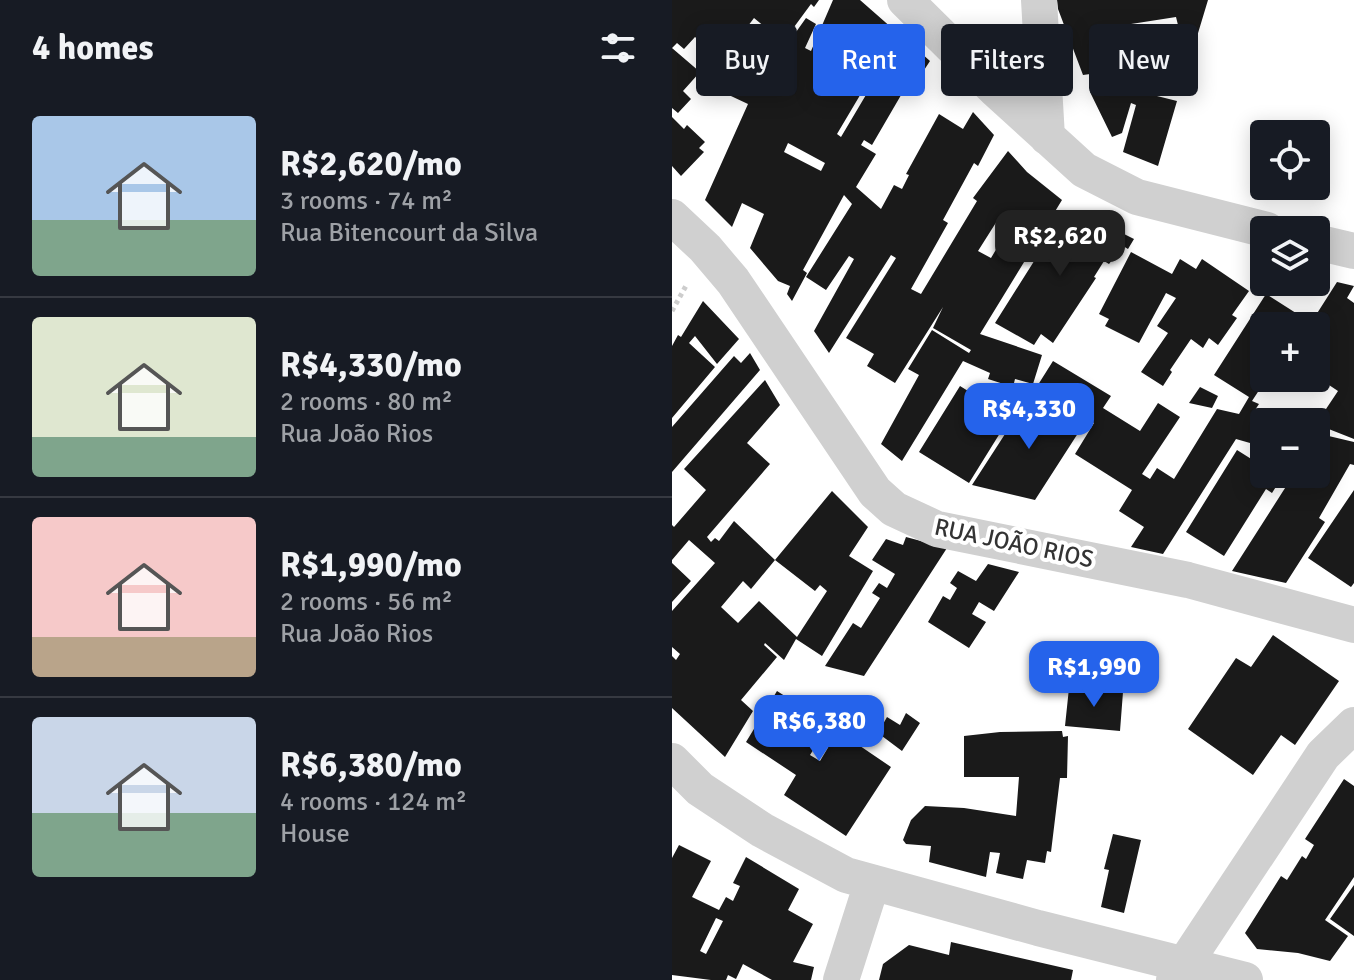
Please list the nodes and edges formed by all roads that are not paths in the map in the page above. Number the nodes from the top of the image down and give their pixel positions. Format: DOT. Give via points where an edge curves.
graph roads {
  1 [pos="905,0"];
  2 [pos="1039,0"];
  3 [pos="1047,137"];
  4 [pos="672,217"];
  5 [pos="1250,226"];
  6 [pos="1330,245"];
  7 [pos="1354,251"];
  8 [pos="1354,625"];
  9 [pos="1354,725"];
  10 [pos="672,761"];
  11 [pos="872,883"];
  12 [pos="1180,972"];
  13 [pos="841,980"];
  14 [pos="1245,980"];
  1 -- 3 [label="street"];
  2 -- 3 [label="street"];
  3 -- 5 [label="street" via="1084,170 1123,192"];
  4 -- 8 [label="street, RUA JOÃO RIOS" via="733,281 867,482 894,509 937,529 1188,580"];
  6 -- 7 [label="street"];
  9 -- 12 [label="street" via="1323,755"];
  10 -- 11 [label="street" via="700,789 762,830 823,864"];
  11 -- 12 [label="street"];
  11 -- 13 [label="street"];
  12 -- 14 [label="street"];
}
